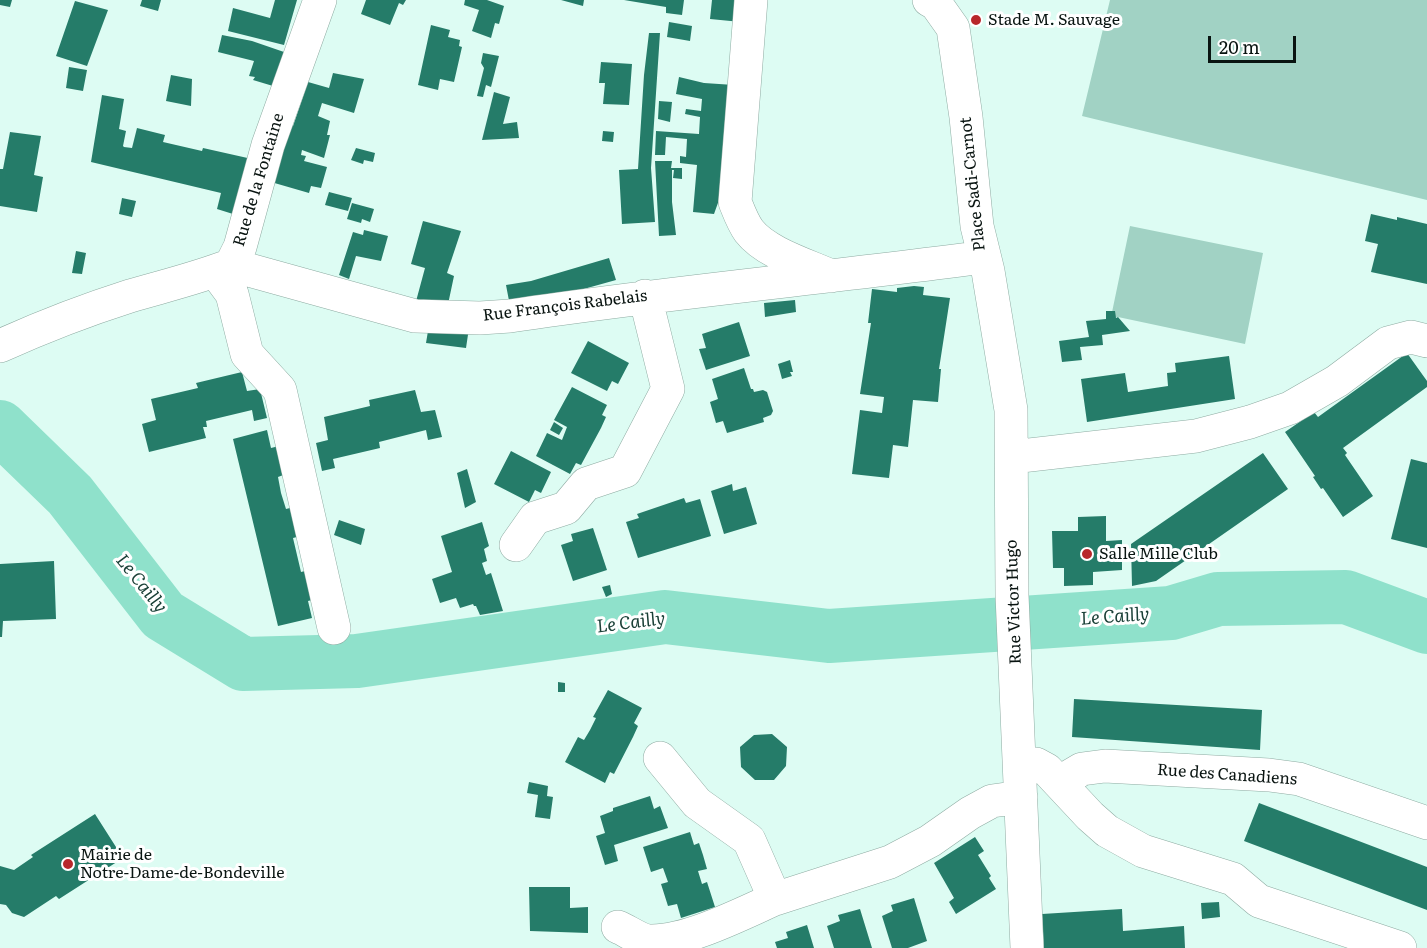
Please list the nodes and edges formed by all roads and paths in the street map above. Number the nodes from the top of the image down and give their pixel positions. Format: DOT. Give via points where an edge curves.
graph roads {
  1 [pos="320,0"];
  2 [pos="752,0"];
  3 [pos="935,1"];
  4 [pos="984,257"];
  5 [pos="223,268"];
  6 [pos="833,276"];
  7 [pos="645,296"];
  8 [pos="1427,341"];
  9 [pos="0,346"];
  10 [pos="1012,457"];
  11 [pos="516,545"];
  12 [pos="334,628"];
  13 [pos="660,758"];
  14 [pos="1021,764"];
  15 [pos="1060,782"];
  16 [pos="1021,796"];
  17 [pos="1427,823"];
  18 [pos="775,899"];
  19 [pos="618,927"];
  20 [pos="1027,948"];
  21 [pos="1400,948"];
  1 -- 5 [label="street, Rue de la Fontaine" via="268,145 240,246"];
  2 -- 6 [label="street" via="735,202 749,231 760,242"];
  3 -- 4 [label="street, Place Sadi-Carnot" via="953,28"];
  4 -- 6 [label="street, Place Sadi-Carnot"];
  4 -- 10 [label="street, Rue Victor Hugo" via="1011,411"];
  5 -- 7 [label="street, Rue François Rabelais" via="415,316 510,316"];
  5 -- 9 [label="street" via="129,297"];
  5 -- 12 [label="street" via="247,354 280,390"];
  6 -- 7 [label="street, Rue François Rabelais"];
  7 -- 11 [label="street" via="668,389 625,471 586,484 566,508 535,518"];
  8 -- 10 [label="street" via="1411,337 1388,343 1337,381 1290,408 1250,422 1196,436"];
  10 -- 14 [label="street, Rue Victor Hugo" via="1012,595"];
  13 -- 18 [label="street" via="697,803 749,840"];
  14 -- 15 [label="street" via="1036,764"];
  14 -- 16 [label="street, Rue Victor Hugo"];
  15 -- 17 [label="street, Rue des Canadiens" via="1082,769 1105,766 1279,776 1325,787"];
  15 -- 21 [label="street" via="1107,831 1143,852 1233,879 1259,901"];
  16 -- 18 [label="street" via="992,801 930,841 890,861"];
  16 -- 20 [label="street, Rue Victor Hugo"];
  18 -- 19 [label="street" via="720,924 650,942"];
}
